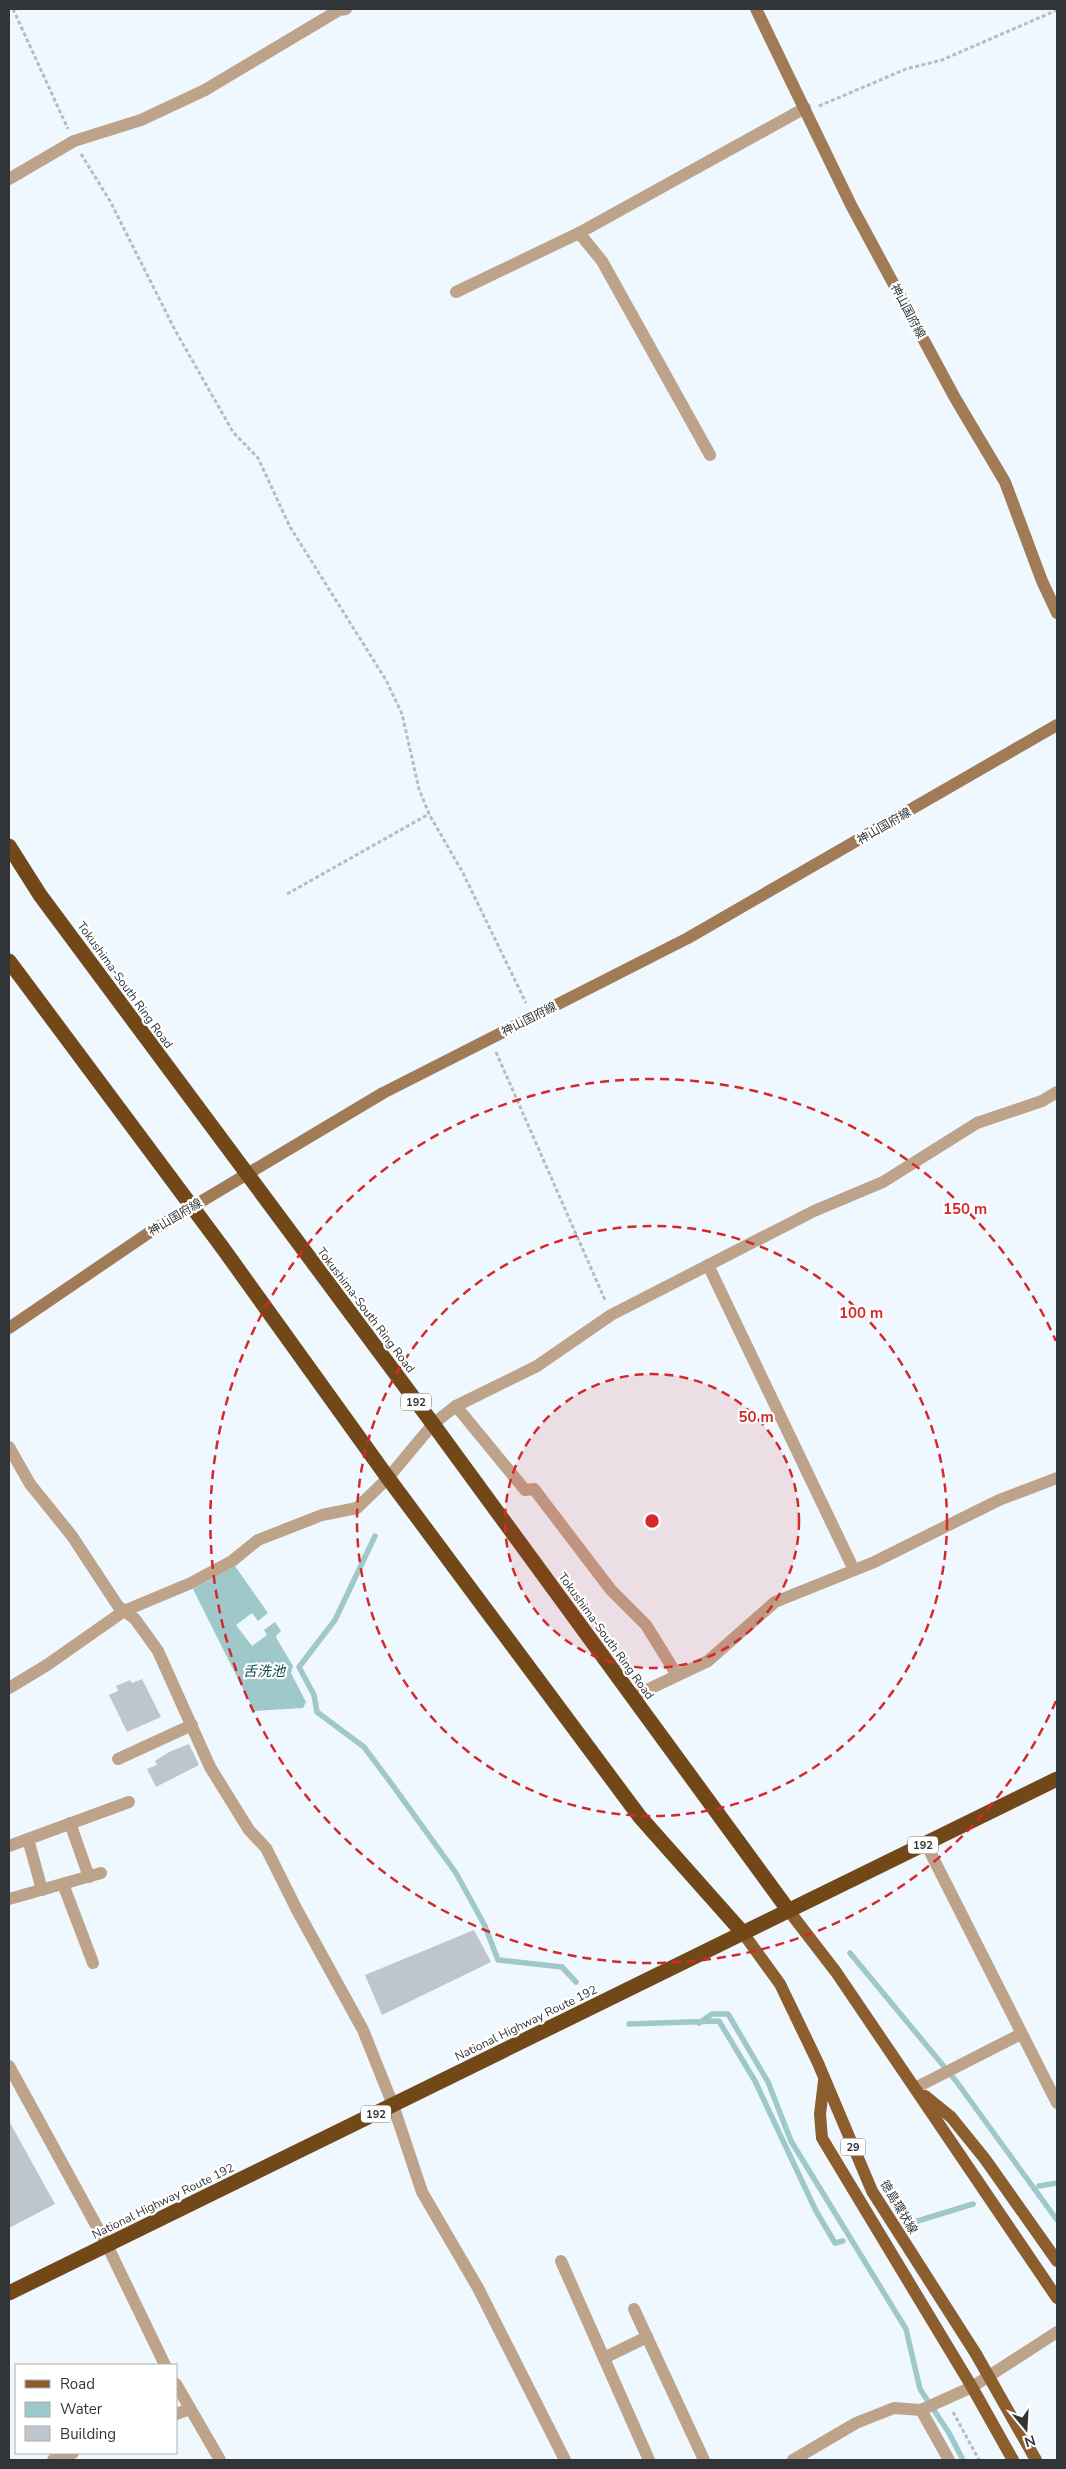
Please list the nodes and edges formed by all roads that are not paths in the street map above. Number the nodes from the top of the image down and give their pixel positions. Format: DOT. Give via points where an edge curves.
graph roads {
  1 [pos="346,9"];
  2 [pos="756,9"];
  3 [pos="805,108"];
  4 [pos="9,180"];
  5 [pos="579,233"];
  6 [pos="456,292"];
  7 [pos="710,455"];
  8 [pos="1057,613"];
  9 [pos="1057,725"];
  10 [pos="9,846"];
  11 [pos="9,960"];
  12 [pos="1057,1092"];
  13 [pos="246,1175"];
  14 [pos="192,1207"];
  15 [pos="708,1266"];
  16 [pos="9,1328"];
  17 [pos="456,1406"];
  18 [pos="433,1424"];
  19 [pos="9,1447"];
  20 [pos="388,1478"];
  21 [pos="1057,1478"];
  22 [pos="854,1570"];
  23 [pos="124,1611"];
  24 [pos="677,1676"];
  25 [pos="9,1688"];
  26 [pos="632,1697"];
  27 [pos="192,1725"];
  28 [pos="118,1759"];
  29 [pos="1057,1779"];
  30 [pos="129,1802"];
  31 [pos="70,1823"];
  32 [pos="28,1839"];
  33 [pos="926,1844"];
  34 [pos="9,1846"];
  35 [pos="63,1884"];
  36 [pos="42,1890"];
  37 [pos="9,1899"];
  38 [pos="789,1911"];
  39 [pos="743,1933"];
  40 [pos="93,1964"];
  41 [pos="1021,2034"];
  42 [pos="9,2066"];
  43 [pos="824,2078"];
  44 [pos="915,2088"];
  45 [pos="1057,2103"];
  46 [pos="393,2105"];
  47 [pos="106,2245"];
  48 [pos="1057,2260"];
  49 [pos="560,2261"];
  50 [pos="9,2293"];
  51 [pos="1057,2298"];
  52 [pos="634,2309"];
  53 [pos="1057,2332"];
  54 [pos="647,2337"];
  55 [pos="604,2358"];
  56 [pos="166,2364"];
  57 [pos="972,2387"];
  58 [pos="178,2388"];
  59 [pos="933,2405"];
  60 [pos="190,2409"];
  61 [pos="178,2413"];
  62 [pos="70,2454"];
  63 [pos="55,2460"];
  64 [pos="220,2460"];
  65 [pos="565,2460"];
  66 [pos="649,2460"];
  67 [pos="704,2460"];
  68 [pos="793,2460"];
  69 [pos="949,2460"];
  70 [pos="1013,2460"];
  71 [pos="1036,2460"];
  1 -- 4 [label="street" via="205,90 141,120 74,141"];
  2 -- 3 [label="main road, 神山国府線"];
  3 -- 5 [label="street"];
  3 -- 8 [label="main road, 神山国府線" via="851,205 955,398 1005,482"];
  5 -- 6 [label="street"];
  5 -- 7 [label="street" via="602,261"];
  9 -- 13 [label="main road, 神山国府線" via="688,938 383,1093"];
  10 -- 13 [label="highway, Tokushima-South Ring Road / 192" via="40,895"];
  11 -- 14 [label="highway"];
  12 -- 15 [label="street" via="1042,1101 977,1123 883,1182 814,1211"];
  13 -- 14 [label="main road, 神山国府線"];
  13 -- 18 [label="highway, Tokushima-South Ring Road / 192"];
  14 -- 16 [label="main road, 神山国府線"];
  14 -- 20 [label="highway"];
  15 -- 17 [label="street" via="611,1315 537,1366"];
  15 -- 22 [label="street"];
  17 -- 18 [label="street"];
  17 -- 24 [label="street" via="525,1490 534,1488 611,1590 646,1624"];
  18 -- 20 [label="street"];
  18 -- 26 [label="highway, Tokushima-South Ring Road / 192"];
  19 -- 23 [label="street" via="30,1484 72,1536"];
  20 -- 23 [label="street" via="357,1508 322,1515 258,1540 232,1561 191,1583"];
  20 -- 39 [label="highway" via="640,1817"];
  21 -- 22 [label="street" via="999,1500"];
  22 -- 24 [label="street" via="775,1602 708,1661"];
  23 -- 25 [label="street"];
  23 -- 27 [label="street" via="135,1619 158,1651"];
  24 -- 26 [label="street"];
  26 -- 38 [label="highway, Tokushima-South Ring Road / 192"];
  27 -- 28 [label="street"];
  27 -- 46 [label="street" via="210,1767 248,1830 266,1848 363,2030"];
  29 -- 33 [label="highway, National Highway Route 192 / 192"];
  30 -- 31 [label="street"];
  31 -- 32 [label="street"];
  31 -- 35 [label="street" via="95,1875"];
  32 -- 34 [label="street"];
  32 -- 36 [label="street"];
  33 -- 38 [label="highway, National Highway Route 192 / 192"];
  33 -- 41 [label="street"];
  35 -- 36 [label="street"];
  35 -- 40 [label="street"];
  36 -- 37 [label="street"];
  38 -- 39 [label="highway, National Highway Route 192 / 192"];
  38 -- 44 [label="main road" via="836,1972"];
  39 -- 43 [label="main road, 徳島環状線 / 29" via="780,1984"];
  39 -- 46 [label="highway, National Highway Route 192 / 192"];
  41 -- 44 [label="street"];
  41 -- 45 [label="street"];
  42 -- 47 [label="street"];
  43 -- 57 [label="main road" via="820,2114 822,2138"];
  43 -- 71 [label="main road, 徳島環状線 / 29, bridge" via="872,2191 976,2354"];
  44 -- 48 [label="main road" via="951,2117 986,2159"];
  44 -- 51 [label="main road"];
  46 -- 47 [label="highway, National Highway Route 192 / 192"];
  46 -- 65 [label="street" via="422,2192 478,2288"];
  47 -- 50 [label="highway, National Highway Route 192 / 192"];
  47 -- 56 [label="street"];
  49 -- 55 [label="street"];
  52 -- 54 [label="street"];
  53 -- 57 [label="street"];
  54 -- 55 [label="street"];
  54 -- 67 [label="street"];
  55 -- 66 [label="street"];
  57 -- 59 [label="street"];
  57 -- 70 [label="main road"];
  58 -- 60 [label="street"];
  59 -- 68 [label="street" via="894,2408 864,2420"];
  59 -- 69 [label="street"];
  60 -- 61 [label="street"];
  60 -- 64 [label="street"];
  62 -- 63 [label="street"];
}
